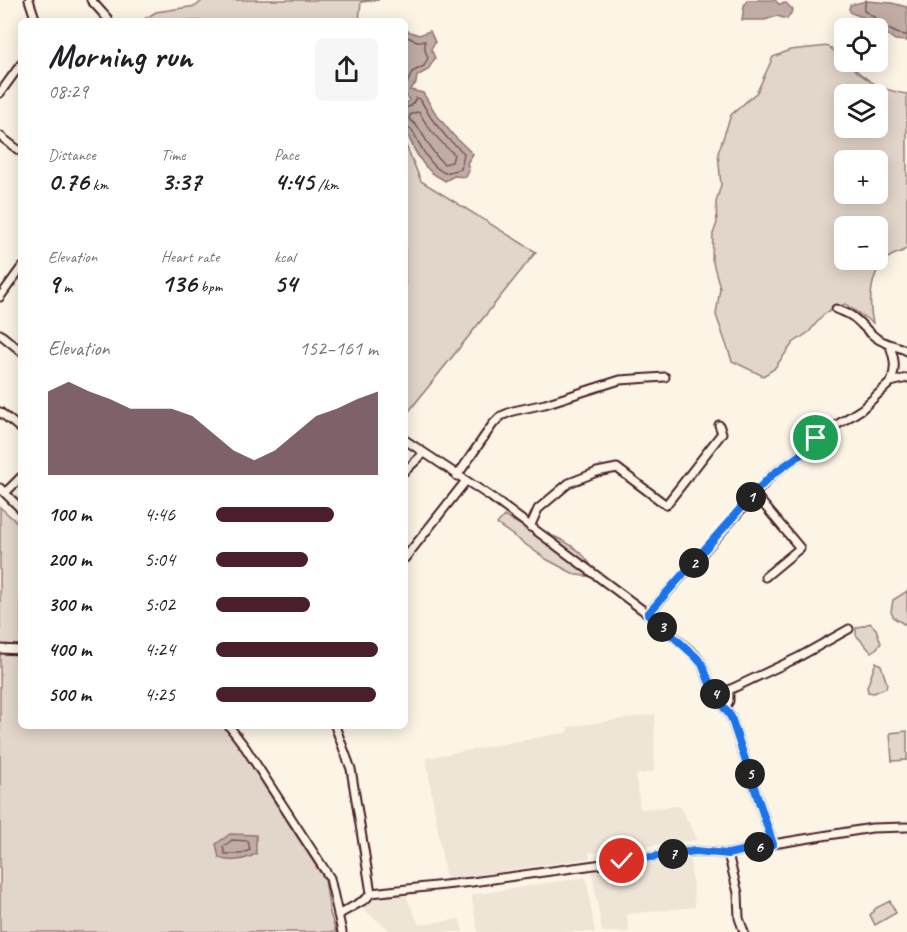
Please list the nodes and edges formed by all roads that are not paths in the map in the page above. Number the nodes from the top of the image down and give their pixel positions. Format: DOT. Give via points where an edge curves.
graph roads {
  1 [pos="29,0"];
  2 [pos="91,0"];
  3 [pos="35,18"];
  4 [pos="107,18"];
  5 [pos="18,68"];
  6 [pos="0,93"];
  7 [pos="0,136"];
  8 [pos="18,150"];
  9 [pos="18,272"];
  10 [pos="0,297"];
  11 [pos="836,309"];
  12 [pos="0,334"];
  13 [pos="890,346"];
  14 [pos="18,349"];
  15 [pos="907,351"];
  16 [pos="665,377"];
  17 [pos="907,378"];
  18 [pos="891,382"];
  19 [pos="0,412"];
  20 [pos="718,424"];
  21 [pos="18,427"];
  22 [pos="408,442"];
  23 [pos="423,454"];
  24 [pos="408,468"];
  25 [pos="457,476"];
  26 [pos="18,479"];
  27 [pos="465,482"];
  28 [pos="3,491"];
  29 [pos="754,493"];
  30 [pos="18,506"];
  31 [pos="530,527"];
  32 [pos="408,554"];
  33 [pos="765,577"];
  34 [pos="648,614"];
  35 [pos="849,629"];
  36 [pos="0,649"];
  37 [pos="18,650"];
  38 [pos="729,690"];
  39 [pos="714,694"];
  40 [pos="725,708"];
  41 [pos="231,729"];
  42 [pos="336,729"];
  43 [pos="907,827"];
  44 [pos="773,844"];
  45 [pos="728,854"];
  46 [pos="371,893"];
  47 [pos="338,915"];
  48 [pos="342,932"];
  49 [pos="744,932"];
  1 -- 3 [label="street"];
  2 -- 4 [label="street"];
  5 -- 6 [label="street"];
  7 -- 8 [label="street"];
  9 -- 10 [label="street"];
  11 -- 13 [label="street" via="850,314"];
  12 -- 14 [label="street"];
  13 -- 15 [label="street"];
  13 -- 18 [label="street" via="895,359"];
  16 -- 25 [label="street" via="620,380 501,416"];
  17 -- 18 [label="street"];
  18 -- 29 [label="street" via="862,409 816,438"];
  19 -- 21 [label="street"];
  20 -- 31 [label="street" via="722,433 666,505 617,468 569,483 538,509"];
  22 -- 23 [label="street"];
  23 -- 24 [label="street"];
  23 -- 25 [label="street"];
  25 -- 27 [label="street"];
  26 -- 28 [label="street"];
  27 -- 31 [label="street"];
  27 -- 32 [label="street"];
  28 -- 30 [label="street"];
  29 -- 33 [label="street" via="800,548"];
  29 -- 34 [label="street"];
  31 -- 34 [label="street"];
  34 -- 39 [label="street" via="702,664"];
  35 -- 38 [label="street"];
  36 -- 37 [label="street"];
  38 -- 39 [label="street"];
  38 -- 40 [label="street"];
  39 -- 40 [label="street"];
  40 -- 44 [label="street"];
  41 -- 47 [label="street" via="330,878"];
  42 -- 46 [label="street" via="351,769"];
  43 -- 44 [label="street" via="872,828"];
  44 -- 45 [label="street"];
  45 -- 46 [label="street" via="696,851"];
  45 -- 49 [label="street"];
  46 -- 47 [label="street"];
  47 -- 48 [label="street"];
}
